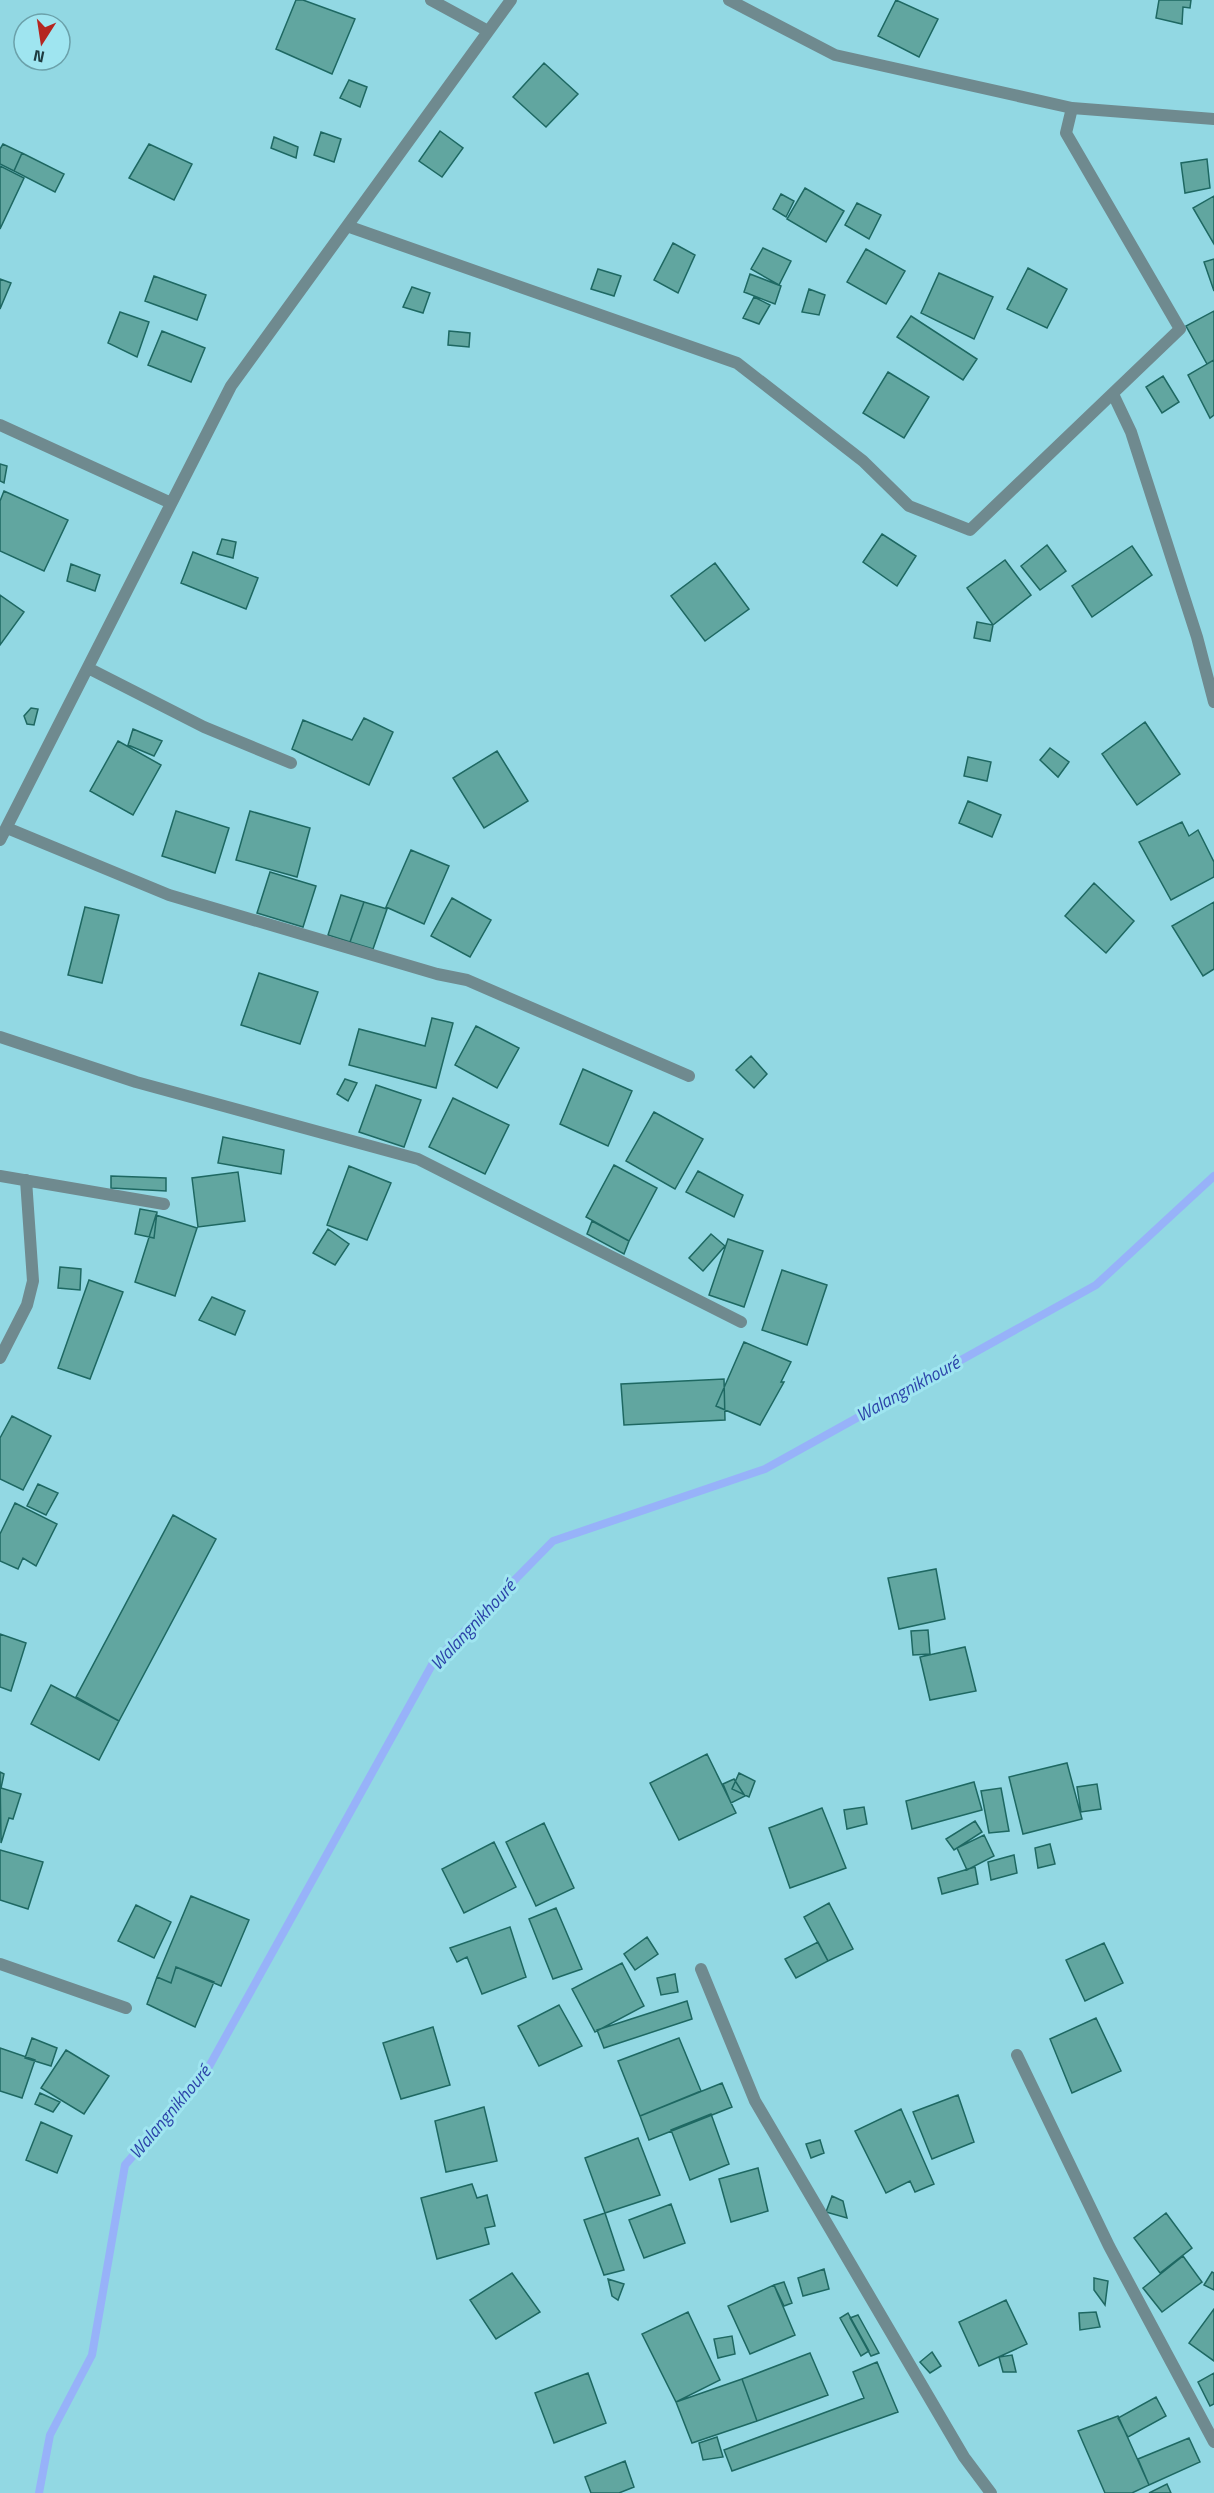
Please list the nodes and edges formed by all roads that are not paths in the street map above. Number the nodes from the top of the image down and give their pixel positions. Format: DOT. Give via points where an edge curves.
graph roads {
  1 [pos="431,0"];
  2 [pos="511,0"];
  3 [pos="729,0"];
  4 [pos="488,31"];
  5 [pos="1072,108"];
  6 [pos="1214,119"];
  7 [pos="347,226"];
  8 [pos="1113,394"];
  9 [pos="0,424"];
  10 [pos="171,503"];
  11 [pos="88,668"];
  12 [pos="1214,702"];
  13 [pos="291,763"];
  14 [pos="7,828"];
  15 [pos="0,840"];
  16 [pos="0,1037"];
  17 [pos="689,1076"];
  18 [pos="0,1176"];
  19 [pos="26,1180"];
  20 [pos="164,1204"];
  21 [pos="741,1322"];
  22 [pos="0,1358"];
  23 [pos="0,1964"];
  24 [pos="700,1969"];
  25 [pos="126,2008"];
  26 [pos="1017,2055"];
  27 [pos="1214,2442"];
  28 [pos="991,2493"];
  1 -- 4 [label="street"];
  2 -- 4 [label="street"];
  3 -- 5 [label="street" via="835,55"];
  4 -- 7 [label="street"];
  5 -- 6 [label="street"];
  5 -- 8 [label="street" via="1066,133 1180,329"];
  7 -- 8 [label="street" via="737,363 864,461 909,506 970,530"];
  7 -- 10 [label="street" via="231,386"];
  8 -- 12 [label="street" via="1135,443"];
  9 -- 10 [label="street"];
  10 -- 11 [label="street"];
  11 -- 13 [label="street" via="204,727"];
  11 -- 14 [label="street"];
  14 -- 15 [label="street"];
  14 -- 17 [label="street" via="169,895 466,980"];
  16 -- 21 [label="street" via="136,1082 418,1159"];
  18 -- 19 [label="street"];
  19 -- 20 [label="street"];
  19 -- 22 [label="street" via="33,1281 27,1305"];
  23 -- 25 [label="street"];
  24 -- 28 [label="street" via="755,2101 964,2457"];
  26 -- 27 [label="street" via="1109,2246"];
}
